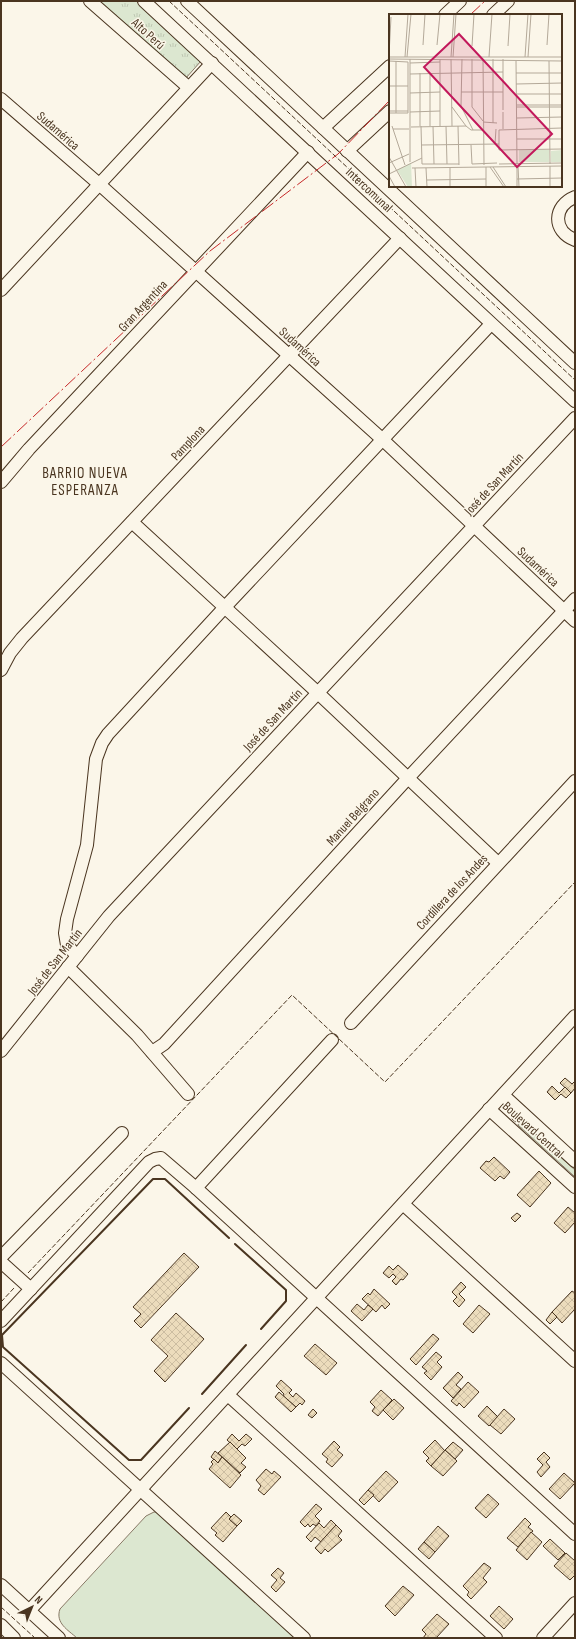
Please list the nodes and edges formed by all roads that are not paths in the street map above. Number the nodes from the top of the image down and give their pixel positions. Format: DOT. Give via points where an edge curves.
graph roads {
  1 [pos="90,1"];
  2 [pos="144,1"];
  3 [pos="186,1"];
  4 [pos="460,1"];
  5 [pos="508,1"];
  6 [pos="446,14"];
  7 [pos="494,14"];
  8 [pos="212,63"];
  9 [pos="389,67"];
  10 [pos="188,87"];
  11 [pos="2,102"];
  12 [pos="389,111"];
  13 [pos="323,128"];
  14 [pos="347,151"];
  15 [pos="308,152"];
  16 [pos="99,184"];
  17 [pos="575,197"];
  18 [pos="400,238"];
  19 [pos="575,240"];
  20 [pos="195,272"];
  21 [pos="1,290"];
  22 [pos="491,324"];
  23 [pos="289,356"];
  24 [pos="575,363"];
  25 [pos="575,401"];
  26 [pos="575,418"];
  27 [pos="383,440"];
  28 [pos="1,482"];
  29 [pos="132,522"];
  30 [pos="474,526"];
  31 [pos="575,599"];
  32 [pos="225,607"];
  33 [pos="564,611"];
  34 [pos="575,621"];
  35 [pos="1,670"];
  36 [pos="318,693"];
  37 [pos="408,778"];
  38 [pos="575,781"];
  39 [pos="498,863"];
  40 [pos="77,956"];
  41 [pos="68,967"];
  42 [pos="575,1016"];
  43 [pos="351,1023"];
  44 [pos="1,1032"];
  45 [pos="332,1040"];
  46 [pos="10,1041"];
  47 [pos="1,1051"];
  48 [pos="152,1052"];
  49 [pos="188,1094"];
  50 [pos="503,1095"];
  51 [pos="489,1109"];
  52 [pos="122,1133"];
  53 [pos="575,1161"];
  54 [pos="575,1187"];
  55 [pos="196,1188"];
  56 [pos="403,1204"];
  57 [pos="1,1257"];
  58 [pos="1,1262"];
  59 [pos="31,1289"];
  60 [pos="316,1298"];
  61 [pos="1,1322"];
  62 [pos="575,1361"];
  63 [pos="1,1362"];
  64 [pos="228,1395"];
  65 [pos="141,1490"];
  66 [pos="575,1534"];
  67 [pos="1,1585"];
  68 [pos="575,1603"];
  69 [pos="30,1611"];
  70 [pos="2,1629"];
  71 [pos="14,1638"];
  72 [pos="59,1638"];
  73 [pos="304,1638"];
  74 [pos="496,1638"];
  75 [pos="543,1638"];
  1 -- 10 [label="street, Alto Perú"];
  2 -- 8 [label="street, Intercomunal"];
  3 -- 13 [label="street"];
  4 -- 6 [label="street"];
  5 -- 7 [label="street"];
  8 -- 10 [label="street"];
  8 -- 15 [label="street, Intercomunal"];
  9 -- 13 [label="street"];
  10 -- 16 [label="street"];
  11 -- 16 [label="street, Sudamérica"];
  12 -- 14 [label="street"];
  13 -- 14 [label="street"];
  14 -- 24 [label="street"];
  15 -- 18 [label="street, Intercomunal"];
  15 -- 20 [label="street, Gran Argentina"];
  16 -- 20 [label="street, Sudamérica"];
  16 -- 21 [label="street"];
  17 -- 19 [label="street" via="563,204 558,218 563,232"];
  18 -- 22 [label="street, Intercomunal"];
  18 -- 23 [label="street, Pamplona"];
  20 -- 23 [label="street, Sudamérica"];
  20 -- 28 [label="street, Gran Argentina"];
  22 -- 25 [label="street, Intercomunal"];
  22 -- 27 [label="street"];
  23 -- 27 [label="street, Sudamérica"];
  23 -- 29 [label="street, Pamplona"];
  26 -- 30 [label="street, José de San Martín"];
  27 -- 30 [label="street, Sudamérica"];
  27 -- 32 [label="street"];
  29 -- 32 [label="street"];
  29 -- 35 [label="street, Pamplona" via="22,638"];
  30 -- 33 [label="street, Sudamérica"];
  30 -- 36 [label="street, José de San Martín"];
  31 -- 33 [label="street, Manuel Belgrano"];
  32 -- 36 [label="street"];
  32 -- 40 [label="street" via="102,743 96,759 87,845 65,933 67,945"];
  33 -- 34 [label="street, Sudamérica"];
  33 -- 37 [label="street, Manuel Belgrano"];
  36 -- 37 [label="street"];
  36 -- 40 [label="street, José de San Martín" via="109,916"];
  37 -- 39 [label="street"];
  37 -- 48 [label="street, Manuel Belgrano" via="164,1044"];
  38 -- 39 [label="street, Cordillera de los Andes"];
  39 -- 43 [label="street, Cordillera de los Andes"];
  40 -- 41 [label="street, José de San Martín"];
  41 -- 46 [label="street, José de San Martín"];
  41 -- 48 [label="street"];
  42 -- 50 [label="street"];
  44 -- 46 [label="street"];
  45 -- 55 [label="street"];
  46 -- 47 [label="street, José de San Martín"];
  48 -- 49 [label="street"];
  50 -- 51 [label="street"];
  50 -- 53 [label="street, Boulevard Central"];
  51 -- 54 [label="street, Boulevard Central"];
  51 -- 56 [label="street"];
  52 -- 57 [label="street"];
  55 -- 59 [label="street" via="161,1158 155,1158"];
  55 -- 60 [label="street"];
  56 -- 60 [label="street"];
  56 -- 62 [label="street"];
  58 -- 59 [label="street"];
  59 -- 61 [label="street"];
  60 -- 64 [label="street"];
  60 -- 66 [label="street"];
  63 -- 65 [label="street"];
  64 -- 65 [label="street"];
  64 -- 74 [label="street"];
  65 -- 69 [label="street"];
  65 -- 73 [label="street"];
  67 -- 69 [label="street"];
  68 -- 75 [label="street"];
  69 -- 72 [label="street"];
  70 -- 71 [label="street"];
}
